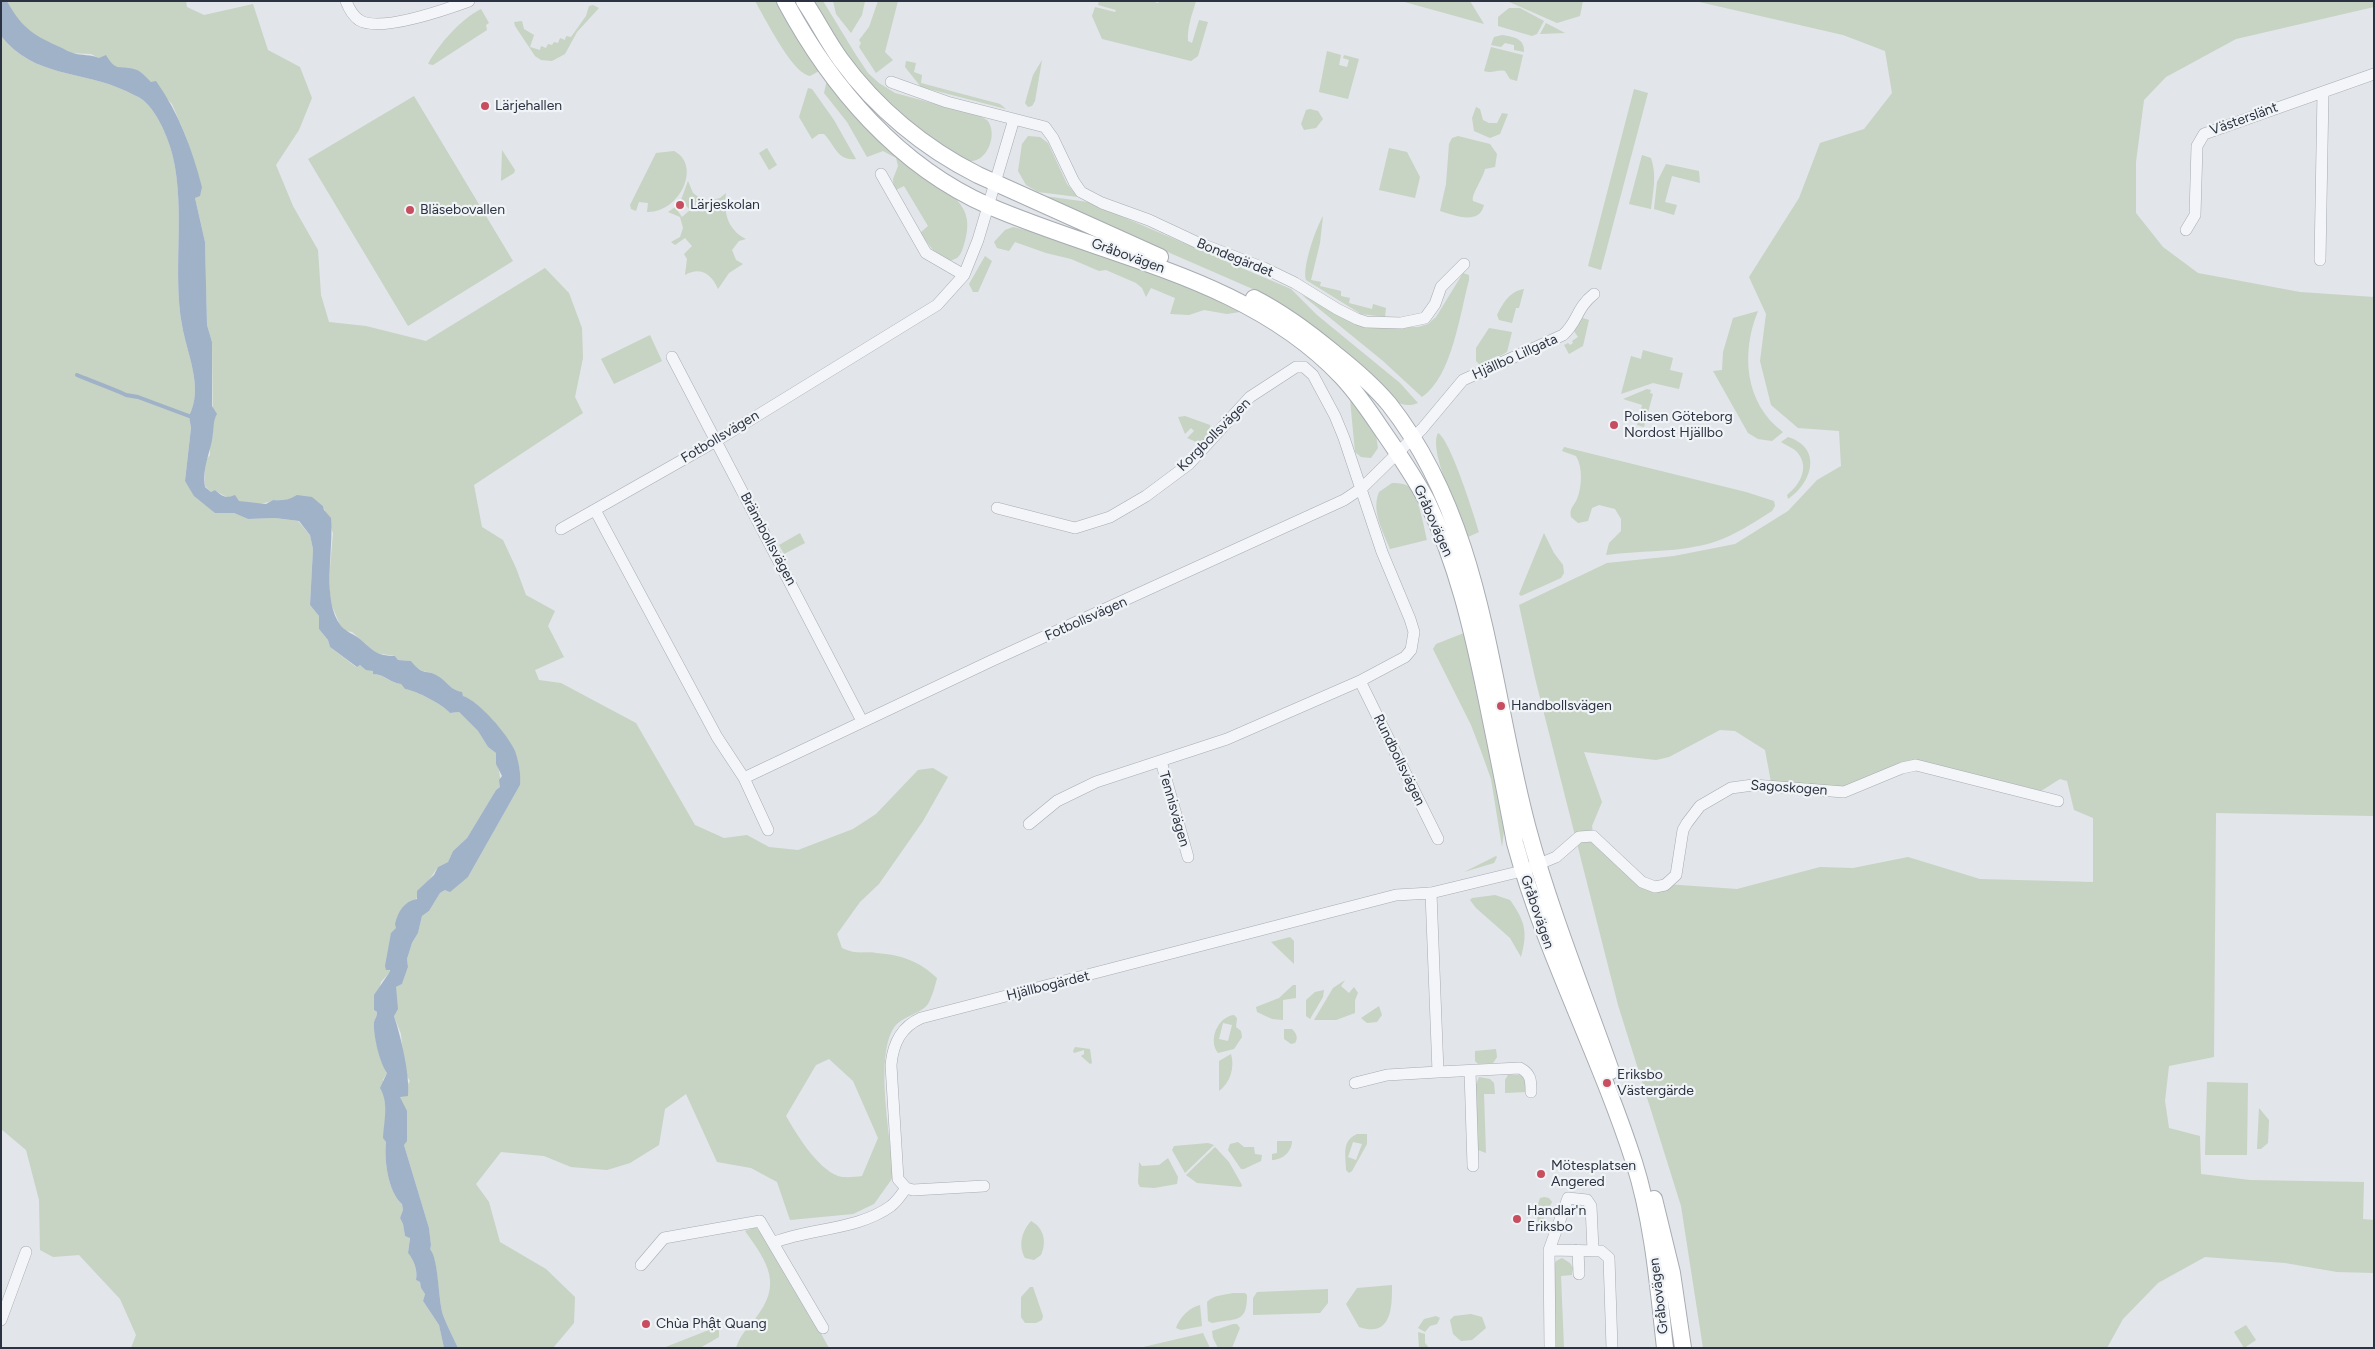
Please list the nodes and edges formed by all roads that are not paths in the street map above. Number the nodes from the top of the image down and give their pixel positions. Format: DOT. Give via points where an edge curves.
graph roads {
  1 [pos="346,1"];
  2 [pos="469,1"];
  3 [pos="785,1"];
  4 [pos="804,1"];
  5 [pos="2374,74"];
  6 [pos="891,82"];
  7 [pos="2323,92"];
  8 [pos="1014,119"];
  9 [pos="881,174"];
  10 [pos="995,183"];
  11 [pos="987,205"];
  12 [pos="2186,230"];
  13 [pos="2320,260"];
  14 [pos="1464,264"];
  15 [pos="964,275"];
  16 [pos="1594,294"];
  17 [pos="672,357"];
  18 [pos="1412,438"];
  19 [pos="716,441"];
  20 [pos="1398,452"];
  21 [pos="1362,488"];
  22 [pos="997,508"];
  23 [pos="595,510"];
  24 [pos="561,529"];
  25 [pos="1360,681"];
  26 [pos="862,722"];
  27 [pos="1160,761"];
  28 [pos="744,778"];
  29 [pos="2058,801"];
  30 [pos="1029,824"];
  31 [pos="768,830"];
  32 [pos="1438,839"];
  33 [pos="1188,857"];
  34 [pos="1540,865"];
  35 [pos="1522,871"];
  36 [pos="1431,893"];
  37 [pos="1470,1071"];
  38 [pos="1438,1072"];
  39 [pos="1355,1083"];
  40 [pos="1532,1092"];
  41 [pos="1472,1166"];
  42 [pos="984,1186"];
  43 [pos="906,1188"];
  44 [pos="775,1242"];
  45 [pos="1548,1250"];
  46 [pos="1578,1250"];
  47 [pos="1593,1250"];
  48 [pos="26,1252"];
  49 [pos="641,1265"];
  50 [pos="1579,1274"];
  51 [pos="1,1320"];
  52 [pos="823,1328"];
  53 [pos="1550,1348"];
  54 [pos="1612,1348"];
  55 [pos="1665,1348"];
  56 [pos="1683,1348"];
  1 -- 2 [label="street" via="360,21 383,25"];
  3 -- 11 [label="main road, Gråbovägen" via="825,67 887,140 927,171"];
  4 -- 10 [label="main road, Gråbovägen" via="842,61 885,111 938,153"];
  5 -- 7 [label="street, Västerslänt"];
  6 -- 8 [label="street, Bondegärdet" via="947,102"];
  7 -- 12 [label="street, Västerslänt" via="2204,134 2197,146 2195,215"];
  7 -- 13 [label="street"];
  8 -- 10 [label="street"];
  8 -- 14 [label="street, Bondegärdet" via="1045,127 1081,192 1287,279 1337,310 1366,322 1425,318 1441,288"];
  9 -- 15 [label="street" via="926,253"];
  10 -- 11 [label="street, Fotbollsvägen"];
  10 -- 18 [label="main road, Gråbovägen" via="1264,303 1312,334 1369,384 1388,403"];
  11 -- 15 [label="street, Fotbollsvägen"];
  11 -- 20 [label="main road, Gråbovägen" via="1168,270 1230,296 1252,309 1319,355 1343,378"];
  15 -- 19 [label="street, Fotbollsvägen" via="936,305"];
  16 -- 18 [label="street, Hjällbo Lillgata" via="1583,303 1563,336 1463,380"];
  17 -- 19 [label="street, Brännbollsvägen"];
  18 -- 20 [label="street, Fotbollsvägen"];
  18 -- 34 [label="main road, Gråbovägen" via="1434,474 1466,554 1509,753"];
  19 -- 23 [label="street, Fotbollsvägen"];
  19 -- 26 [label="street, Brännbollsvägen"];
  20 -- 21 [label="street, Fotbollsvägen"];
  20 -- 35 [label="main road, Gråbovägen" via="1434,516 1462,593"];
  21 -- 22 [label="street, Korgbollsvägen" via="1330,405 1313,375 1304,367 1296,367 1250,398 1189,464 1146,496 1110,517 1075,528"];
  21 -- 25 [label="street" via="1382,552 1410,619 1414,642 1405,658"];
  21 -- 26 [label="street, Fotbollsvägen" via="1344,500 1250,545"];
  23 -- 24 [label="street, Fotbollsvägen"];
  23 -- 28 [label="street" via="718,737"];
  25 -- 27 [label="street" via="1227,738"];
  25 -- 32 [label="street, Rundbollsvägen"];
  26 -- 28 [label="street, Fotbollsvägen"];
  27 -- 30 [label="street" via="1096,782 1056,801"];
  27 -- 33 [label="street, Tennisvägen"];
  28 -- 31 [label="street"];
  29 -- 34 [label="street, Sagoskogen" via="1916,765 1844,792 1743,785 1716,796 1692,815 1683,830 1676,874 1665,885 1655,887 1642,882 1593,836 1579,837 1556,857"];
  34 -- 35 [label="street, Hjällbogärdet"];
  34 -- 56 [label="main road, Gråbovägen" via="1654,1198 1672,1273"];
  35 -- 36 [label="street, Hjällbogärdet"];
  35 -- 55 [label="main road, Gråbovägen" via="1547,944 1606,1083 1634,1163 1651,1235"];
  36 -- 38 [label="street"];
  36 -- 43 [label="street, Hjällbogärdet" via="1396,895 910,1023 897,1041 891,1065 898,1179"];
  37 -- 38 [label="street"];
  37 -- 40 [label="street" via="1520,1068 1528,1072"];
  37 -- 41 [label="street"];
  38 -- 39 [label="street" via="1387,1075"];
  42 -- 43 [label="street"];
  43 -- 44 [label="street" via="891,1206 862,1220"];
  44 -- 49 [label="street" via="760,1221 742,1224 664,1238"];
  44 -- 52 [label="street"];
  45 -- 46 [label="street"];
  45 -- 47 [label="street" via="1568,1198 1587,1200 1591,1206"];
  45 -- 53 [label="street"];
  46 -- 47 [label="street"];
  46 -- 50 [label="street"];
  47 -- 54 [label="street" via="1601,1251 1609,1258"];
  48 -- 51 [label="street"];
}
